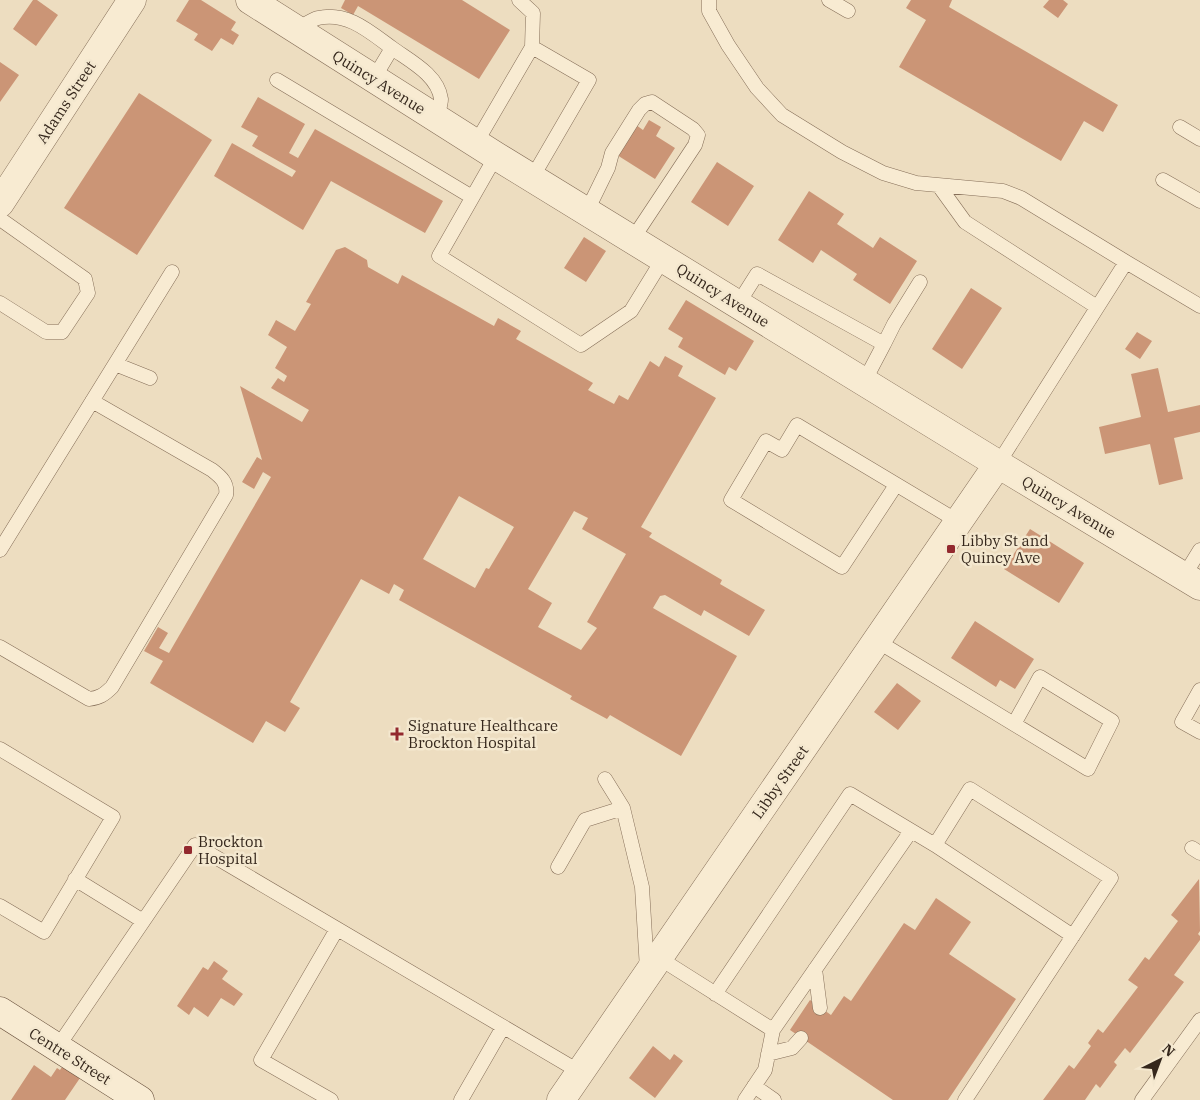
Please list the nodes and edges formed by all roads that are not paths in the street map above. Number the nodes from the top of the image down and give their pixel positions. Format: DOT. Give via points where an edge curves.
graph roads {
  1 [pos="132,0"];
  2 [pos="250,0"];
  3 [pos="519,0"];
  4 [pos="709,0"];
  5 [pos="829,0"];
  6 [pos="848,11"];
  7 [pos="296,29"];
  8 [pos="532,47"];
  9 [pos="392,48"];
  10 [pos="374,78"];
  11 [pos="277,80"];
  12 [pos="437,118"];
  13 [pos="1180,127"];
  14 [pos="1200,139"];
  15 [pos="486,150"];
  16 [pos="532,178"];
  17 [pos="1163,180"];
  18 [pos="939,186"];
  19 [pos="3,193"];
  20 [pos="472,197"];
  21 [pos="1200,201"];
  22 [pos="587,211"];
  23 [pos="0,219"];
  24 [pos="632,240"];
  25 [pos="663,258"];
  26 [pos="1126,262"];
  27 [pos="172,272"];
  28 [pos="920,282"];
  29 [pos="0,303"];
  30 [pos="738,304"];
  31 [pos="1200,306"];
  32 [pos="1098,307"];
  33 [pos="884,344"];
  34 [pos="115,364"];
  35 [pos="150,378"];
  36 [pos="864,382"];
  37 [pos="92,401"];
  38 [pos="998,464"];
  39 [pos="896,485"];
  40 [pos="958,522"];
  41 [pos="0,550"];
  42 [pos="1200,550"];
  43 [pos="1192,581"];
  44 [pos="877,641"];
  45 [pos="0,647"];
  46 [pos="1200,690"];
  47 [pos="1014,724"];
  48 [pos="1200,732"];
  49 [pos="0,749"];
  50 [pos="606,779"];
  51 [pos="623,808"];
  52 [pos="911,831"];
  53 [pos="935,845"];
  54 [pos="558,867"];
  55 [pos="75,879"];
  56 [pos="0,906"];
  57 [pos="143,921"];
  58 [pos="337,929"];
  59 [pos="1074,936"];
  60 [pos="653,967"];
  61 [pos="815,969"];
  62 [pos="715,994"];
  63 [pos="820,1008"];
  64 [pos="0,1011"];
  65 [pos="1200,1020"];
  66 [pos="503,1027"];
  67 [pos="773,1030"];
  68 [pos="801,1038"];
  69 [pos="57,1048"];
  70 [pos="768,1054"];
  71 [pos="580,1072"];
  72 [pos="754,1086"];
  73 [pos="140,1100"];
  74 [pos="331,1100"];
  75 [pos="461,1100"];
  76 [pos="561,1100"];
  77 [pos="745,1100"];
  78 [pos="774,1100"];
  79 [pos="965,1100"];
  80 [pos="1142,1100"];
  1 -- 19 [label="street, Adams Street"];
  2 -- 7 [label="street, Quincy Avenue"];
  3 -- 8 [label="lane" via="533,13"];
  4 -- 18 [label="lane" via="709,11 728,44 757,88 782,115 883,173 916,184"];
  5 -- 6 [label="lane"];
  7 -- 9 [label="lane" via="316,18 335,16 352,21"];
  7 -- 10 [label="street, Quincy Avenue"];
  8 -- 15 [label="lane"];
  8 -- 16 [label="lane" via="589,80"];
  9 -- 10 [label="lane"];
  9 -- 12 [label="lane" via="428,75 438,90 441,101"];
  10 -- 12 [label="street, Quincy Avenue"];
  11 -- 20 [label="lane"];
  12 -- 15 [label="street, Quincy Avenue"];
  13 -- 14 [label="lane"];
  15 -- 16 [label="street, Quincy Avenue"];
  15 -- 20 [label="lane"];
  16 -- 22 [label="street, Quincy Avenue"];
  17 -- 21 [label="lane"];
  18 -- 26 [label="lane" via="1003,191 1021,198"];
  18 -- 32 [label="lane" via="965,222"];
  20 -- 25 [label="lane" via="439,256 581,345 631,311"];
  22 -- 24 [label="street, Quincy Avenue"];
  22 -- 24 [label="lane" via="612,153 639,110 652,102 698,135 695,145"];
  23 -- 29 [label="lane" via="85,279 88,293 62,332 46,332"];
  24 -- 25 [label="street, Quincy Avenue"];
  25 -- 30 [label="street, Quincy Avenue"];
  26 -- 31 [label="lane"];
  26 -- 32 [label="lane"];
  27 -- 34 [label="lane"];
  28 -- 33 [label="lane"];
  30 -- 33 [label="lane" via="757,274"];
  30 -- 36 [label="street, Quincy Avenue"];
  32 -- 38 [label="lane"];
  33 -- 36 [label="lane"];
  34 -- 35 [label="lane"];
  34 -- 37 [label="lane"];
  36 -- 38 [label="street, Quincy Avenue"];
  37 -- 41 [label="lane"];
  37 -- 45 [label="lane" via="221,477 227,489 226,495 112,687 104,695 89,698"];
  38 -- 40 [label="street, Libby Street"];
  38 -- 43 [label="street, Quincy Avenue"];
  39 -- 39 [label="lane" via="797,425 782,450 766,441 731,500 842,567"];
  39 -- 40 [label="lane"];
  40 -- 44 [label="street, Libby Street"];
  42 -- 43 [label="lane"];
  44 -- 47 [label="lane"];
  44 -- 60 [label="street, Libby Street"];
  46 -- 48 [label="lane" via="1182,722"];
  47 -- 47 [label="lane" via="1088,769 1112,721 1040,677"];
  49 -- 55 [label="lane" via="113,817"];
  50 -- 51 [label="lane"];
  51 -- 54 [label="lane" via="585,820"];
  51 -- 60 [label="lane" via="642,887"];
  52 -- 53 [label="lane"];
  52 -- 61 [label="lane"];
  52 -- 62 [label="lane" via="850,794"];
  53 -- 59 [label="lane"];
  53 -- 59 [label="lane" via="970,789 1111,878"];
  55 -- 56 [label="lane" via="44,932"];
  55 -- 57 [label="lane"];
  57 -- 58 [label="lane" via="195,845"];
  57 -- 69 [label="lane"];
  58 -- 66 [label="lane"];
  58 -- 74 [label="lane" via="261,1060"];
  59 -- 79 [label="lane"];
  60 -- 62 [label="lane"];
  60 -- 71 [label="street, Libby Street"];
  61 -- 63 [label="lane"];
  61 -- 67 [label="lane"];
  62 -- 67 [label="lane"];
  64 -- 69 [label="street, Centre Street"];
  65 -- 80 [label="lane"];
  66 -- 71 [label="lane"];
  66 -- 75 [label="lane"];
  67 -- 70 [label="lane"];
  68 -- 70 [label="lane" via="792,1048"];
  69 -- 73 [label="street, Centre Street"];
  70 -- 72 [label="lane" via="765,1070"];
  71 -- 76 [label="street, Libby Street"];
  72 -- 77 [label="lane"];
  72 -- 78 [label="lane"];
}
